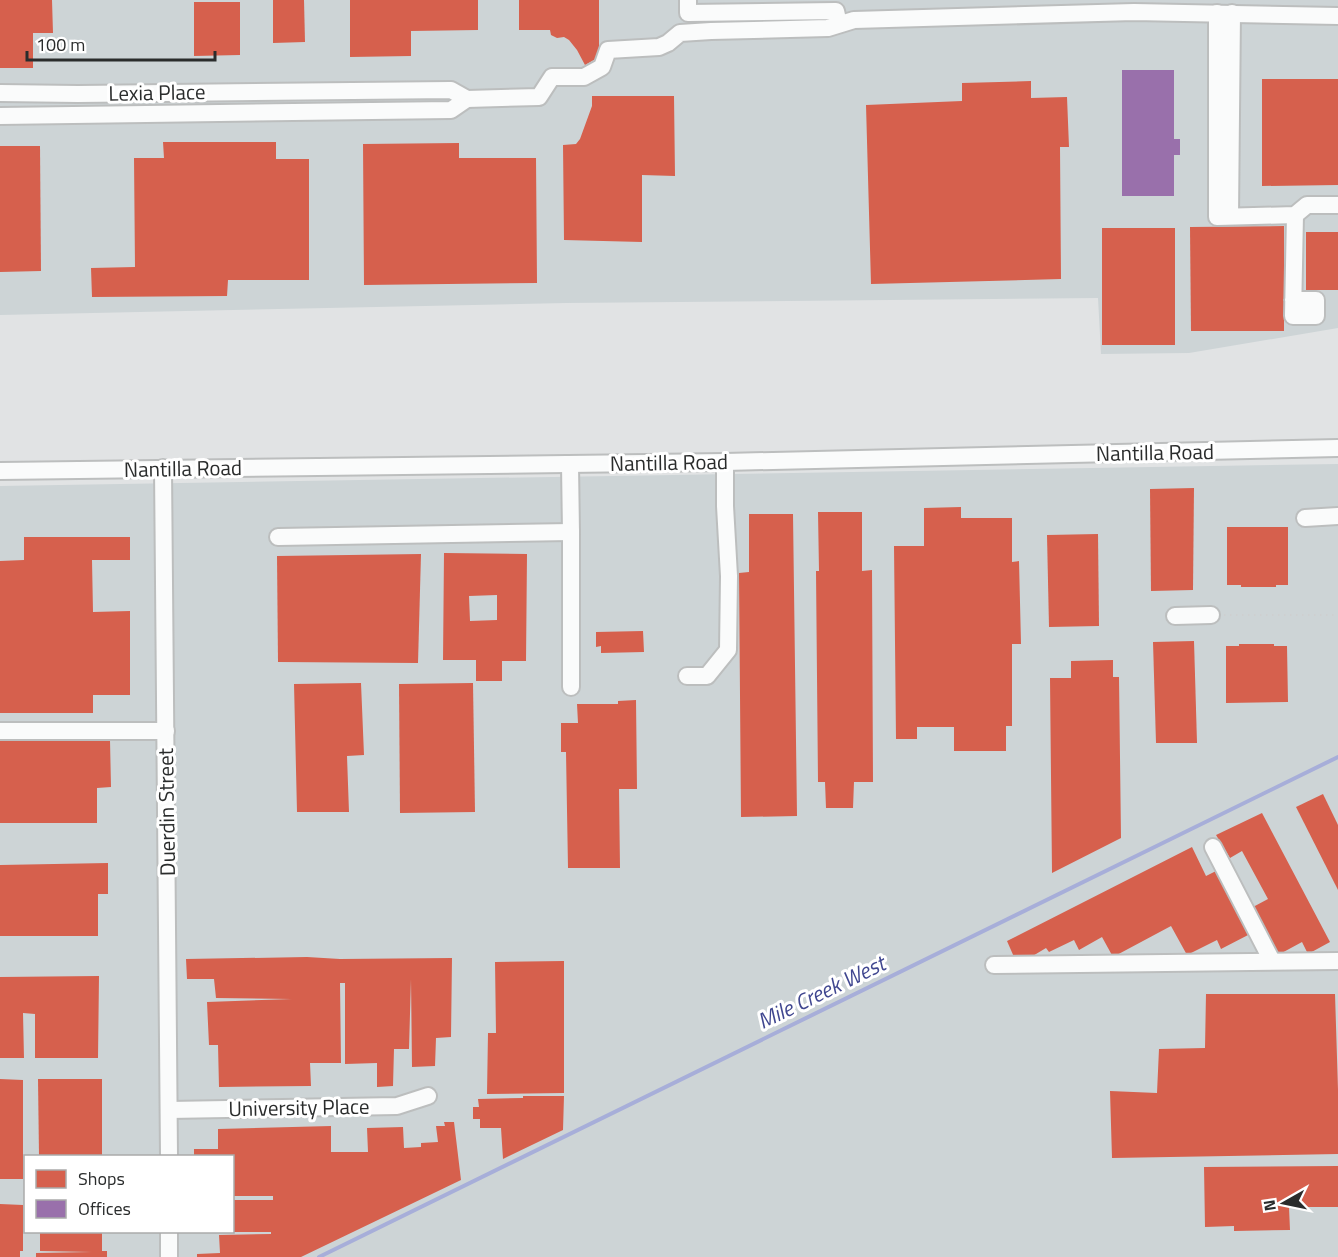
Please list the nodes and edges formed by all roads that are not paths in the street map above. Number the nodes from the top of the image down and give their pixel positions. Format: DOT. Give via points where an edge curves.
graph roads {
  1 [pos="688,0"];
  2 [pos="1052,7"];
  3 [pos="1224,13"];
  4 [pos="1338,16"];
  5 [pos="839,24"];
  6 [pos="330,91"];
  7 [pos="236,92"];
  8 [pos="0,93"];
  9 [pos="78,94"];
  10 [pos="467,99"];
  11 [pos="330,111"];
  12 [pos="237,112"];
  13 [pos="79,115"];
  14 [pos="0,116"];
  15 [pos="1338,205"];
  16 [pos="1294,215"];
  17 [pos="1293,300"];
  18 [pos="1338,448"];
  19 [pos="725,462"];
  20 [pos="570,465"];
  21 [pos="163,468"];
  22 [pos="0,471"];
  23 [pos="1338,516"];
  24 [pos="1305,518"];
  25 [pos="571,532"];
  26 [pos="278,537"];
  27 [pos="1211,615"];
  28 [pos="1175,616"];
  29 [pos="687,676"];
  30 [pos="571,687"];
  31 [pos="166,730"];
  32 [pos="0,731"];
  33 [pos="1213,847"];
  34 [pos="1272,961"];
  35 [pos="1338,961"];
  36 [pos="994,965"];
  37 [pos="428,1096"];
  38 [pos="169,1110"];
  39 [pos="169,1155"];
  40 [pos="169,1233"];
  41 [pos="170,1257"];
  1 -- 5 [label="street" via="688,13 836,11"];
  2 -- 3 [label="street"];
  2 -- 5 [label="street"];
  3 -- 4 [label="street"];
  3 -- 16 [label="street" via="1230,216"];
  5 -- 10 [label="street, Lexia Place" via="828,28 680,33 658,47 608,50 602,67 584,77 552,77 539,97"];
  6 -- 7 [label="street, Lexia Place"];
  6 -- 10 [label="street, Lexia Place" via="451,90"];
  6 -- 11 [label="street"];
  7 -- 9 [label="street, Lexia Place"];
  7 -- 12 [label="street, Lexia Place"];
  8 -- 9 [label="street, Lexia Place"];
  9 -- 13 [label="street, Lexia Place"];
  10 -- 11 [label="street, Lexia Place" via="451,110"];
  11 -- 12 [label="street, Lexia Place"];
  12 -- 13 [label="street, Lexia Place"];
  13 -- 14 [label="street, Lexia Place"];
  15 -- 16 [label="street" via="1307,205"];
  16 -- 17 [label="street"];
  18 -- 19 [label="street, Nantilla Road"];
  19 -- 20 [label="street, Nantilla Road"];
  19 -- 29 [label="street" via="728,650 707,675"];
  20 -- 21 [label="street, Nantilla Road"];
  20 -- 25 [label="street"];
  21 -- 22 [label="street, Nantilla Road"];
  21 -- 31 [label="street, Duerdin Street"];
  23 -- 24 [label="street"];
  25 -- 26 [label="street"];
  25 -- 30 [label="street"];
  27 -- 28 [label="street"];
  31 -- 32 [label="street"];
  31 -- 38 [label="street, Duerdin Street"];
  33 -- 34 [label="street"];
  34 -- 35 [label="street"];
  34 -- 36 [label="street"];
  37 -- 38 [label="street, University Place" via="397,1106"];
  38 -- 39 [label="street, Duerdin Street"];
  40 -- 41 [label="street"];
}
